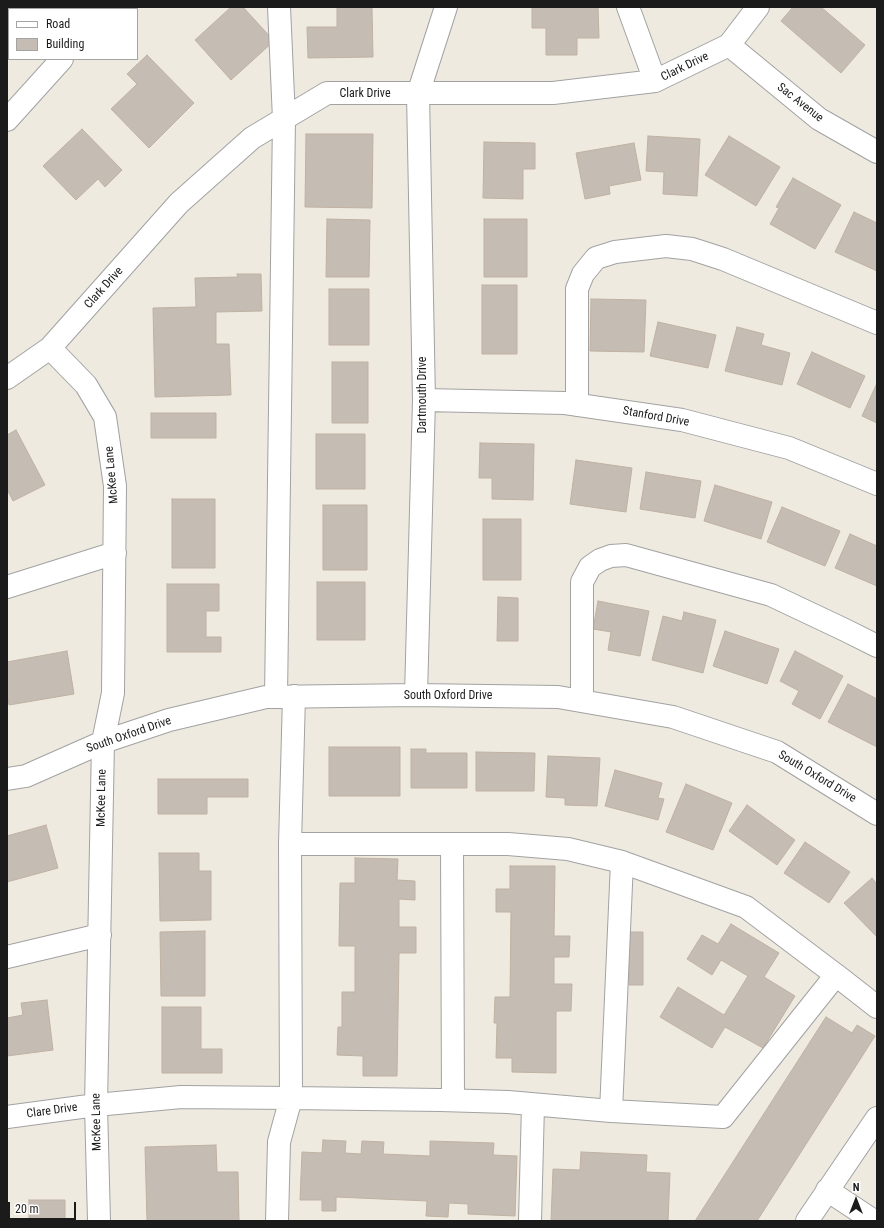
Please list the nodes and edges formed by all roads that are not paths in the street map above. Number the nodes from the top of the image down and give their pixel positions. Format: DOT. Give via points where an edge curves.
graph roads {
  1 [pos="279,7"];
  2 [pos="446,7"];
  3 [pos="628,7"];
  4 [pos="758,7"];
  5 [pos="729,45"];
  6 [pos="61,60"];
  7 [pos="655,81"];
  8 [pos="418,94"];
  9 [pos="284,119"];
  10 [pos="7,120"];
  11 [pos="877,152"];
  12 [pos="877,323"];
  13 [pos="50,348"];
  14 [pos="7,378"];
  15 [pos="424,400"];
  16 [pos="577,405"];
  17 [pos="877,484"];
  18 [pos="115,553"];
  19 [pos="7,587"];
  20 [pos="877,646"];
  21 [pos="416,695"];
  22 [pos="285,696"];
  23 [pos="582,701"];
  24 [pos="103,742"];
  25 [pos="7,779"];
  26 [pos="877,814"];
  27 [pos="290,844"];
  28 [pos="452,844"];
  29 [pos="622,862"];
  30 [pos="100,935"];
  31 [pos="7,957"];
  32 [pos="836,975"];
  33 [pos="877,1007"];
  34 [pos="291,1098"];
  35 [pos="453,1100"];
  36 [pos="96,1105"];
  37 [pos="533,1105"];
  38 [pos="611,1111"];
  39 [pos="7,1117"];
  40 [pos="877,1118"];
  41 [pos="870,1144"];
  42 [pos="827,1190"];
  43 [pos="99,1221"];
  44 [pos="277,1221"];
  45 [pos="530,1221"];
  46 [pos="807,1221"];
  47 [pos="874,1221"];
  1 -- 9 [label="street"];
  2 -- 8 [label="street, Dartmouth Drive"];
  3 -- 7 [label="street"];
  4 -- 5 [label="street, Clark Drive"];
  5 -- 7 [label="street, Clark Drive"];
  5 -- 11 [label="street, Sac Avenue" via="819,119"];
  6 -- 10 [label="street"];
  7 -- 8 [label="street, Clark Drive" via="553,93"];
  8 -- 9 [label="street, Clark Drive" via="328,93"];
  8 -- 15 [label="street, Dartmouth Drive"];
  9 -- 13 [label="street, Clark Drive" via="252,138 179,203"];
  9 -- 22 [label="street"];
  12 -- 16 [label="street" via="723,259 692,249 666,246 615,252 596,258 583,274 577,289"];
  13 -- 14 [label="street, Clark Drive"];
  13 -- 18 [label="street, McKee Lane" via="86,385 105,417 115,486"];
  15 -- 16 [label="street, Stanford Drive"];
  15 -- 21 [label="street, Dartmouth Drive"];
  16 -- 17 [label="street, Stanford Drive" via="682,420 789,448"];
  18 -- 19 [label="street"];
  18 -- 24 [label="street, McKee Lane" via="113,693"];
  20 -- 23 [label="street" via="771,595 626,555 611,556 590,567 582,582"];
  21 -- 22 [label="street, South Oxford Drive"];
  21 -- 23 [label="street, South Oxford Drive" via="558,697"];
  22 -- 24 [label="street, South Oxford Drive" via="266,697 169,720"];
  22 -- 27 [label="street"];
  23 -- 26 [label="street, South Oxford Drive" via="673,717 777,752"];
  24 -- 25 [label="street, South Oxford Drive" via="26,776"];
  24 -- 30 [label="street, McKee Lane"];
  27 -- 28 [label="street"];
  27 -- 34 [label="street"];
  28 -- 29 [label="street" via="508,844 568,849"];
  28 -- 35 [label="street"];
  29 -- 32 [label="street" via="746,907"];
  29 -- 38 [label="street"];
  30 -- 31 [label="street"];
  30 -- 36 [label="street, McKee Lane"];
  32 -- 33 [label="street"];
  32 -- 38 [label="street, Clare Drive" via="723,1117"];
  34 -- 35 [label="street, Clare Drive"];
  34 -- 36 [label="street, Clare Drive" via="181,1097"];
  34 -- 44 [label="street" via="279,1142"];
  35 -- 37 [label="street, Clare Drive"];
  36 -- 39 [label="street, Clare Drive"];
  36 -- 43 [label="street, McKee Lane"];
  37 -- 38 [label="street, Clare Drive"];
  37 -- 45 [label="street"];
  40 -- 41 [label="street"];
  41 -- 42 [label="street"];
  42 -- 46 [label="street"];
  42 -- 47 [label="street"];
}
